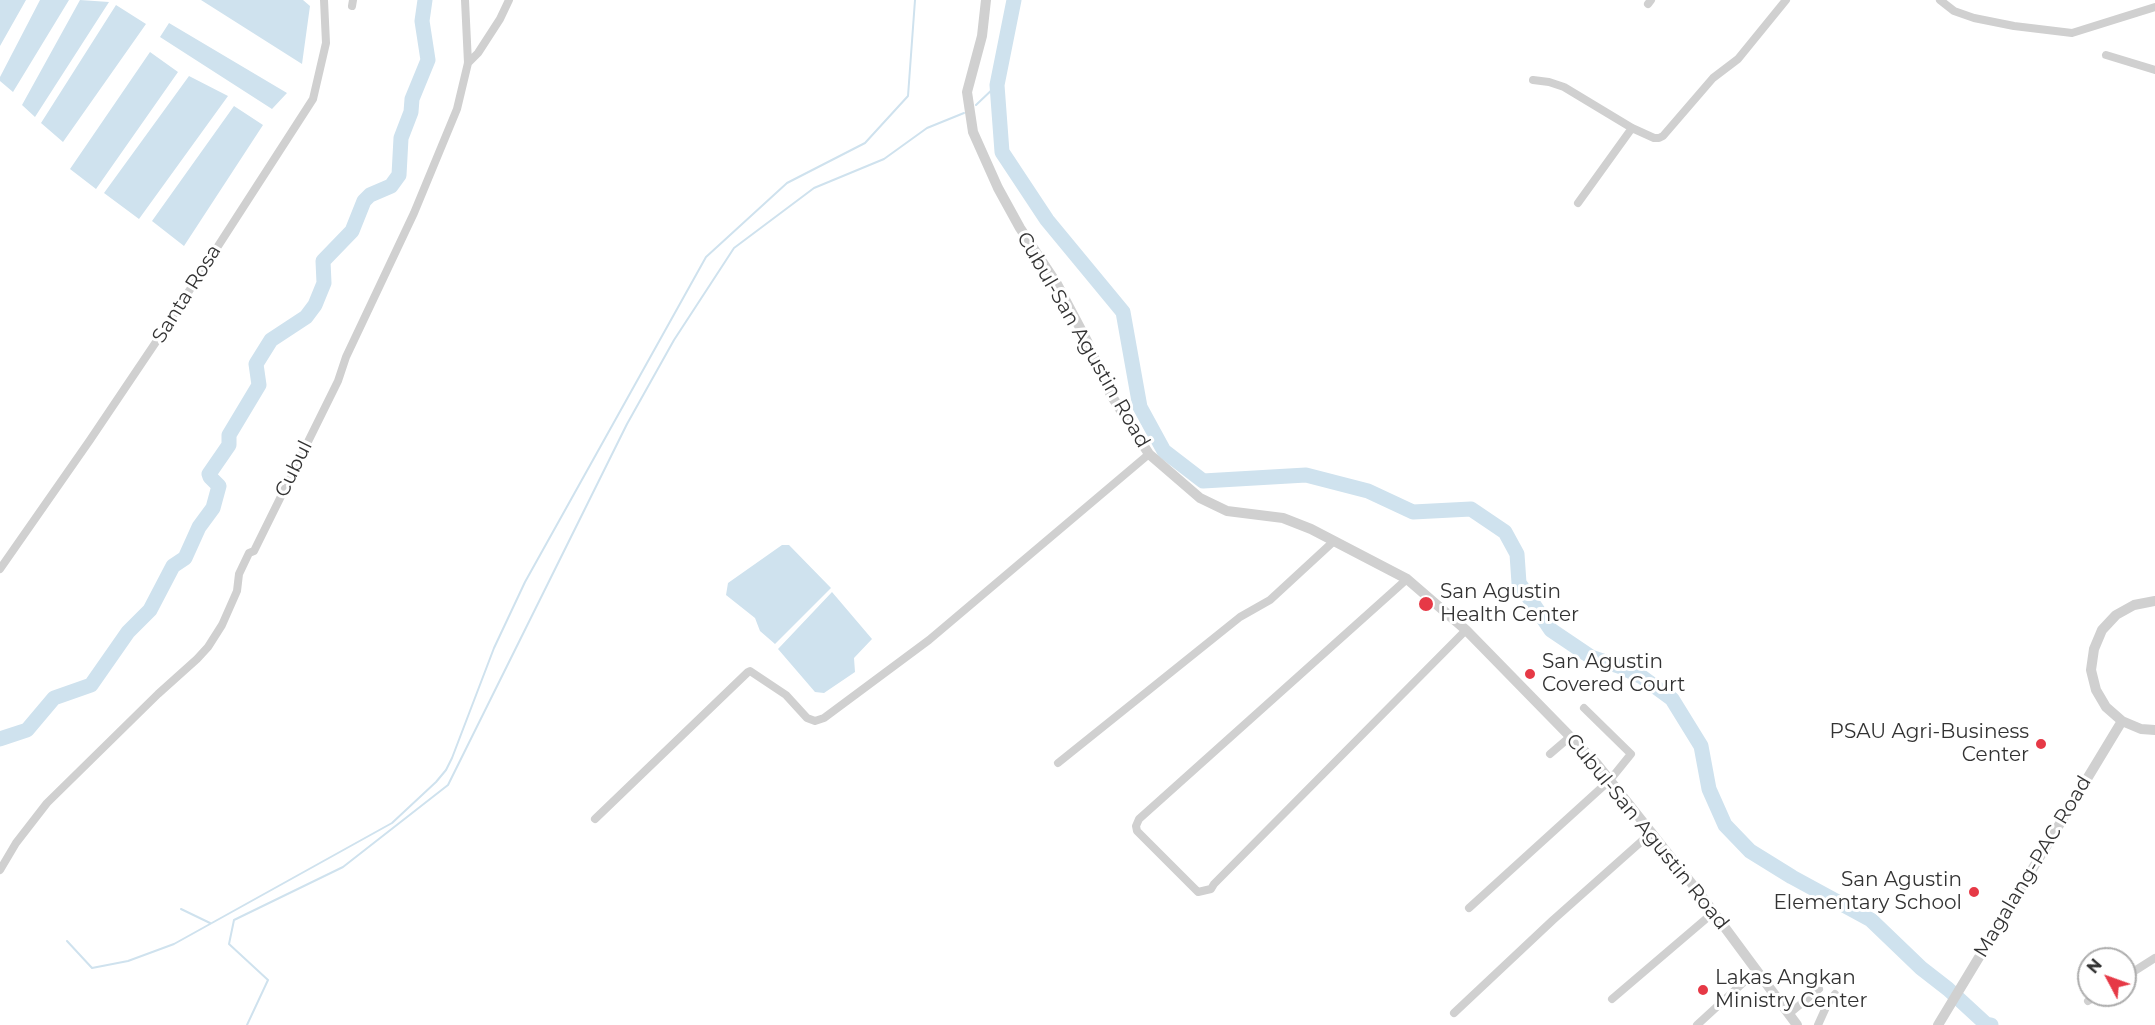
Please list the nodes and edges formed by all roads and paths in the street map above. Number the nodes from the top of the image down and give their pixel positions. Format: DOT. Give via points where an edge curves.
graph roads {
  1 [pos="324,0"];
  2 [pos="465,0"];
  3 [pos="509,0"];
  4 [pos="986,0"];
  5 [pos="1786,0"];
  6 [pos="1940,0"];
  7 [pos="2155,7"];
  8 [pos="2106,55"];
  9 [pos="468,63"];
  10 [pos="2155,70"];
  11 [pos="1533,80"];
  12 [pos="1632,128"];
  13 [pos="1578,203"];
  14 [pos="1149,454"];
  15 [pos="1334,541"];
  16 [pos="0,569"];
  17 [pos="1407,579"];
  18 [pos="2155,601"];
  19 [pos="1466,630"];
  20 [pos="1584,708"];
  21 [pos="2122,721"];
  22 [pos="2155,730"];
  23 [pos="1571,736"];
  24 [pos="1550,754"];
  25 [pos="1058,763"];
  26 [pos="1610,780"];
  27 [pos="595,819"];
  28 [pos="1652,832"];
  29 [pos="0,870"];
  30 [pos="1469,908"];
  31 [pos="1714,912"];
  32 [pos="2155,958"];
  33 [pos="2137,969"];
  34 [pos="1757,970"];
  35 [pos="1820,989"];
  36 [pos="1835,994"];
  37 [pos="1612,999"];
  38 [pos="1454,1012"];
  39 [pos="1790,1013"];
  40 [pos="1697,1025"];
  41 [pos="1797,1025"];
  42 [pos="1818,1025"];
  43 [pos="1938,1025"];
  1 -- 16 [label="street, Santa Rosa" via="326,43 313,99 160,336"];
  2 -- 9 [label="street, Cubul"];
  3 -- 9 [label="street"];
  4 -- 14 [label="street, Cubul-San Agustin Road" via="982,36 967,92 973,132 998,188 1087,340 1111,395"];
  5 -- 12 [label="street" via="1738,59 1713,78 1663,136 1654,138"];
  6 -- 7 [label="street" via="1954,11 1974,18 2072,33"];
  8 -- 10 [label="street"];
  9 -- 29 [label="street, Cubul" via="457,109 414,213 338,381 239,574 237,591 222,625 197,659 47,803"];
  11 -- 12 [label="street" via="1564,87"];
  12 -- 13 [label="street"];
  14 -- 15 [label="street, Cubul-San Agustin Road" via="1200,498 1227,511 1283,519"];
  14 -- 27 [label="street" via="929,640 824,718 807,718 786,695 750,671"];
  15 -- 17 [label="street, Cubul-San Agustin Road"];
  15 -- 25 [label="street" via="1270,600 1240,617"];
  17 -- 19 [label="street, Cubul-San Agustin Road"];
  17 -- 19 [label="street" via="1139,819 1137,831 1198,892 1210,890"];
  18 -- 21 [label="street" via="2134,605 2116,615 2102,630 2094,649 2091,670 2096,690 2106,707"];
  19 -- 23 [label="street, Cubul-San Agustin Road"];
  20 -- 26 [label="street" via="1631,754"];
  21 -- 22 [label="street"];
  21 -- 43 [label="street, Magalang-PAC Road"];
  23 -- 24 [label="street"];
  23 -- 26 [label="street, Cubul-San Agustin Road"];
  26 -- 28 [label="street, Cubul-San Agustin Road"];
  26 -- 30 [label="street"];
  28 -- 31 [label="street, Cubul-San Agustin Road"];
  28 -- 38 [label="street"];
  31 -- 34 [label="street, Cubul-San Agustin Road"];
  31 -- 37 [label="street"];
  32 -- 33 [label="street"];
  34 -- 39 [label="street, Cubul-San Agustin Road"];
  34 -- 40 [label="street"];
  35 -- 39 [label="street"];
  36 -- 42 [label="street"];
  39 -- 41 [label="street, Cubul-San Agustin Road"];
}
